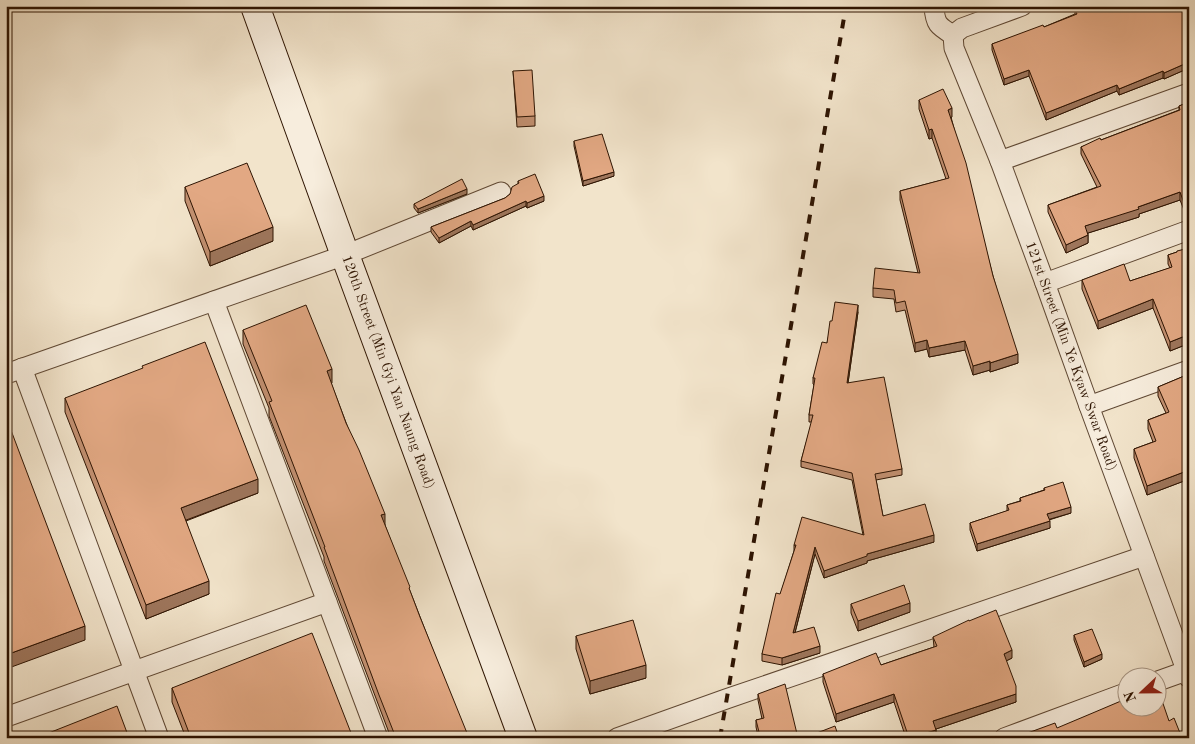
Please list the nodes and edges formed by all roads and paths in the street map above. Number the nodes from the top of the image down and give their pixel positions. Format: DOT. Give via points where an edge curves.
graph roads {
  1 [pos="255,6"];
  2 [pos="934,6"];
  3 [pos="1022,6"];
  4 [pos="953,36"];
  5 [pos="1189,93"];
  6 [pos="1000,161"];
  7 [pos="501,192"];
  8 [pos="1189,230"];
  9 [pos="345,256"];
  10 [pos="1045,283"];
  11 [pos="214,302"];
  12 [pos="1189,370"];
  13 [pos="14,371"];
  14 [pos="1089,406"];
  15 [pos="1144,556"];
  16 [pos="327,602"];
  17 [pos="134,671"];
  18 [pos="1188,674"];
  19 [pos="1168,679"];
  20 [pos="1118,696"];
  21 [pos="6,717"];
  22 [pos="159,738"];
  23 [pos="378,738"];
  24 [pos="523,738"];
  25 [pos="617,738"];
  26 [pos="1004,738"];
  1 -- 9 [label="street, 120th Street (Min Gyi Yan Naung Road)"];
  2 -- 4 [label="street" via="934,18"];
  3 -- 4 [label="street" via="962,28"];
  4 -- 6 [label="street, 121st Street (Min Ye Kyaw Swar Road)" via="954,48"];
  5 -- 6 [label="street"];
  6 -- 10 [label="street, 121st Street (Min Ye Kyaw Swar Road)"];
  7 -- 9 [label="street"];
  8 -- 10 [label="street"];
  9 -- 11 [label="street"];
  9 -- 24 [label="street, 120th Street (Min Gyi Yan Naung Road)"];
  10 -- 14 [label="street, 121st Street (Min Ye Kyaw Swar Road)"];
  11 -- 13 [label="street"];
  11 -- 16 [label="street"];
  12 -- 14 [label="street"];
  13 -- 17 [label="street"];
  14 -- 15 [label="street, 121st Street (Min Ye Kyaw Swar Road)"];
  15 -- 18 [label="street, 121st Street (Min Ye Kyaw Swar Road)"];
  15 -- 25 [label="street"];
  16 -- 17 [label="street"];
  16 -- 23 [label="street"];
  17 -- 21 [label="street"];
  17 -- 22 [label="street"];
  18 -- 19 [label="street"];
  20 -- 26 [label="street"];
}
